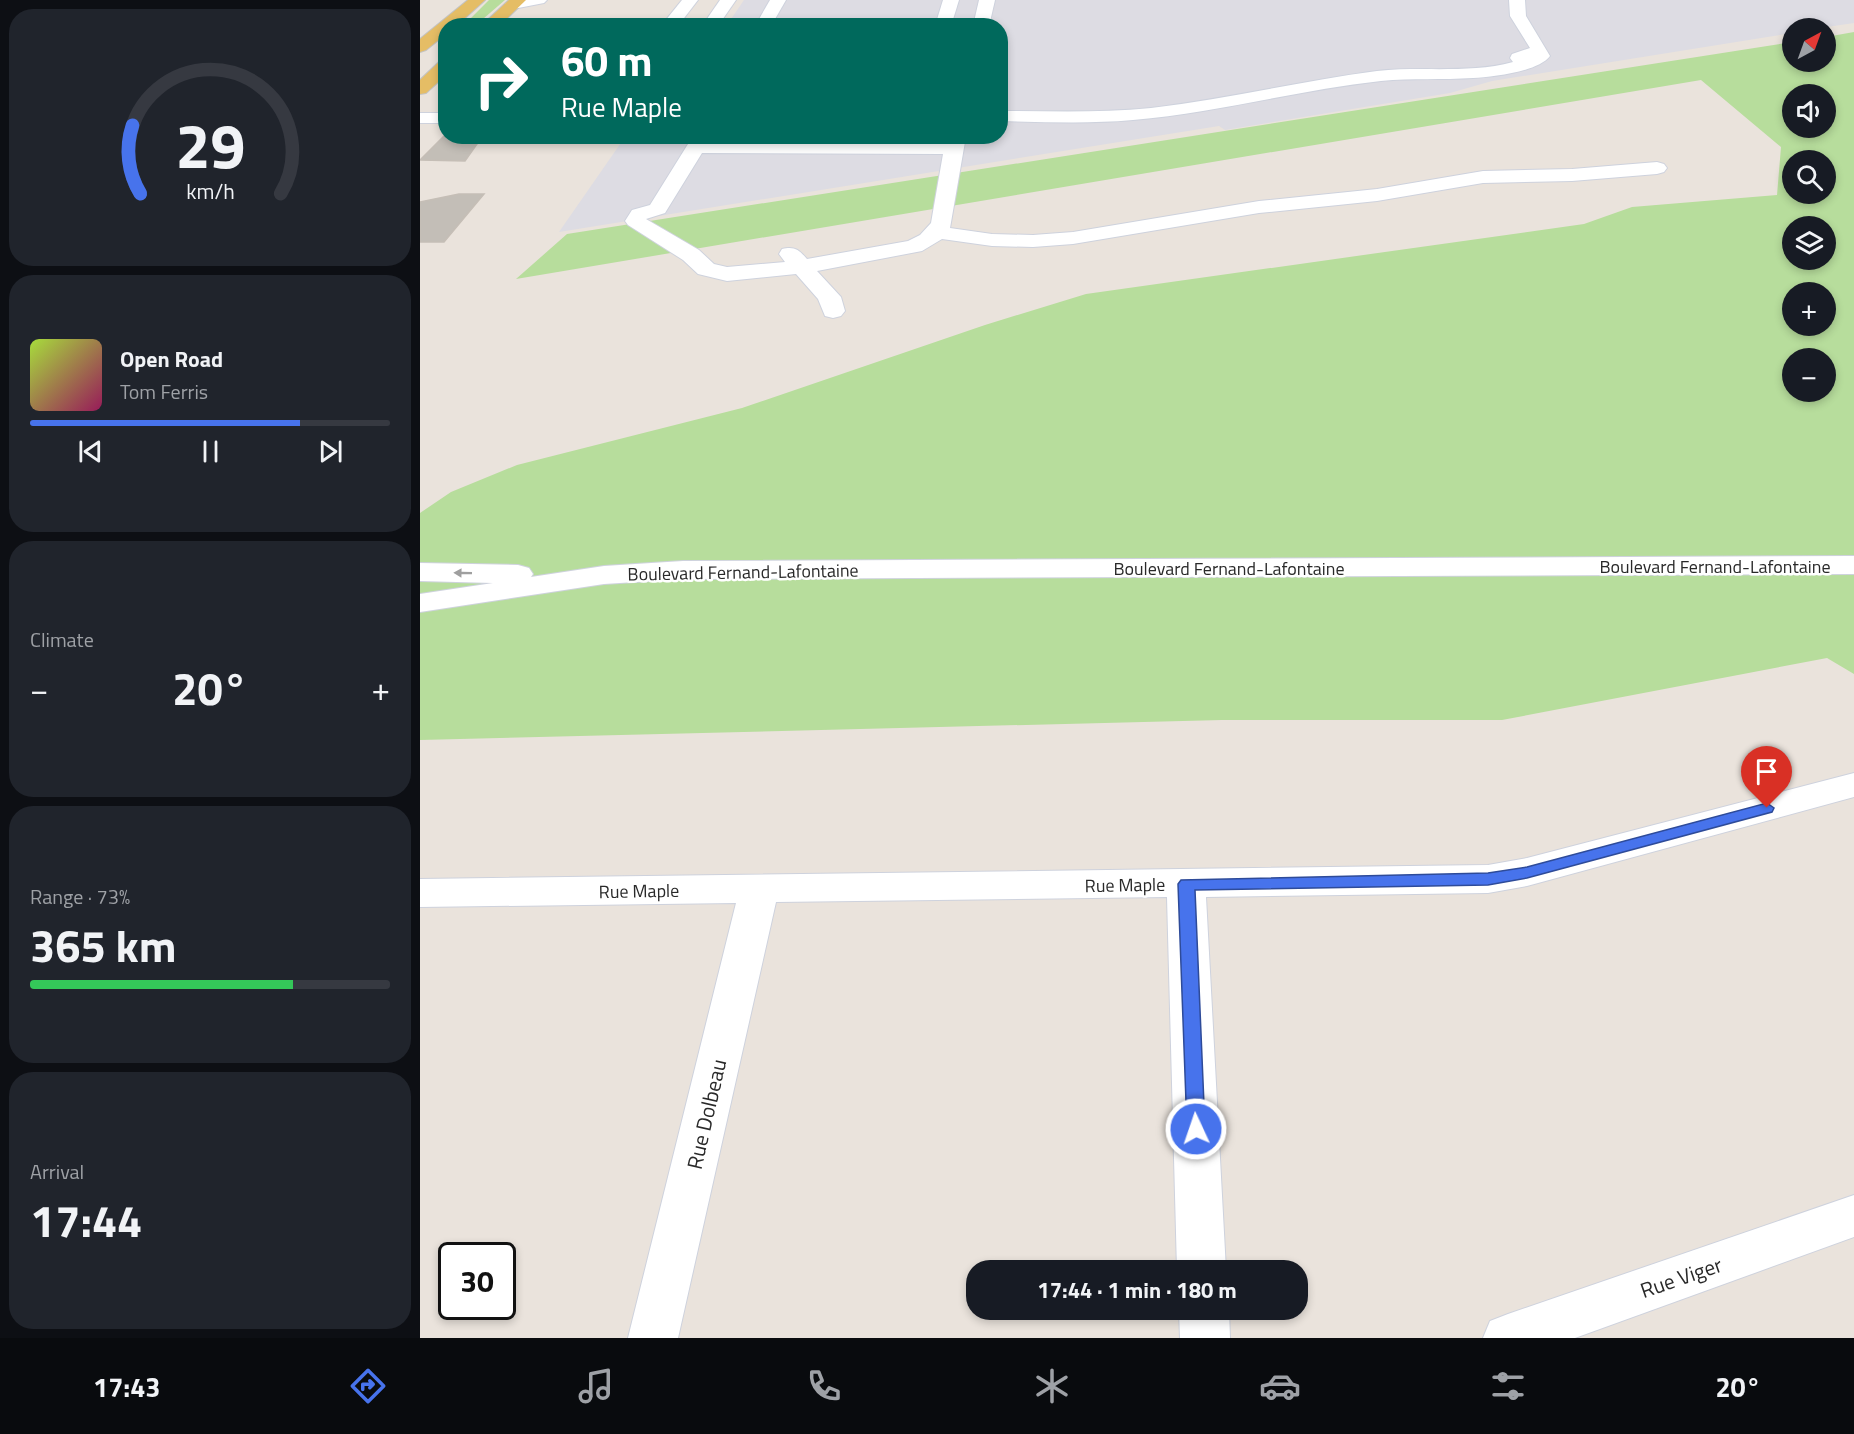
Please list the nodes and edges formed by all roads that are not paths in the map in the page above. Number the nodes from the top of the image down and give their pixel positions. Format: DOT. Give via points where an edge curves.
graph roads {
  1 [pos="476,0"];
  2 [pos="539,0"];
  3 [pos="690,0"];
  4 [pos="728,0"];
  5 [pos="778,0"];
  6 [pos="951,0"];
  7 [pos="987,0"];
  8 [pos="1516,0"];
  9 [pos="515,2"];
  10 [pos="454,18"];
  11 [pos="498,18"];
  12 [pos="675,18"];
  13 [pos="716,18"];
  14 [pos="768,18"];
  15 [pos="946,18"];
  16 [pos="983,18"];
  17 [pos="438,31"];
  18 [pos="420,46"];
  19 [pos="1539,50"];
  20 [pos="1489,58"];
  21 [pos="438,72"];
  22 [pos="420,89"];
  23 [pos="1008,116"];
  24 [pos="420,118"];
  25 [pos="438,118"];
  26 [pos="699,144"];
  27 [pos="956,144"];
  28 [pos="1657,168"];
  29 [pos="1560,175"];
  30 [pos="1581,193"];
  31 [pos="937,232"];
  32 [pos="783,246"];
  33 [pos="801,267"];
  34 [pos="833,311"];
  35 [pos="1854,565"];
  36 [pos="420,572"];
  37 [pos="604,575"];
  38 [pos="420,603"];
  39 [pos="1854,785"];
  40 [pos="1186,884"];
  41 [pos="759,890"];
  42 [pos="420,893"];
  43 [pos="1854,1216"];
  44 [pos="1202,1260"];
  45 [pos="1204,1320"];
  46 [pos="653,1338"];
  47 [pos="1205,1338"];
  48 [pos="1508,1338"];
  1 -- 10 [label="main road"];
  2 -- 9 [label="street"];
  3 -- 12 [label="street"];
  4 -- 13 [label="street"];
  5 -- 14 [label="street"];
  6 -- 15 [label="street"];
  7 -- 16 [label="street"];
  8 -- 19 [label="street" via="1518,16"];
  9 -- 11 [label="main road"];
  17 -- 18 [label="main road"];
  19 -- 20 [label="street" via="1516,58"];
  19 -- 23 [label="street" via="1542,56 1532,61 1479,73 1384,76 1152,113"];
  21 -- 22 [label="main road"];
  24 -- 25 [label="street"];
  26 -- 33 [label="street" via="658,209 639,214 635,221 691,255 706,269 738,274"];
  27 -- 31 [label="street" via="942,223"];
  28 -- 29 [label="street"];
  29 -- 30 [label="street"];
  29 -- 31 [label="street" via="1483,177 1377,195 1259,207 1073,238 992,240"];
  31 -- 33 [label="street" via="914,246"];
  32 -- 33 [label="street"];
  33 -- 34 [label="street" via="829,297"];
  35 -- 37 [label="street, Boulevard Fernand-Lafontaine" via="700,569"];
  37 -- 36 [label="street, Boulevard Fernand-Lafontaine, one-way"];
  37 -- 38 [label="street, Boulevard Fernand-Lafontaine"];
  39 -- 40 [label="street, Rue Maple" via="1508,876"];
  40 -- 41 [label="street, Rue Maple"];
  40 -- 44 [label="street"];
  41 -- 42 [label="street, Rue Maple"];
  41 -- 46 [label="street, Rue Dolbeau"];
  43 -- 48 [label="street, Rue Viger"];
  45 -- 47 [label="street"];
}
